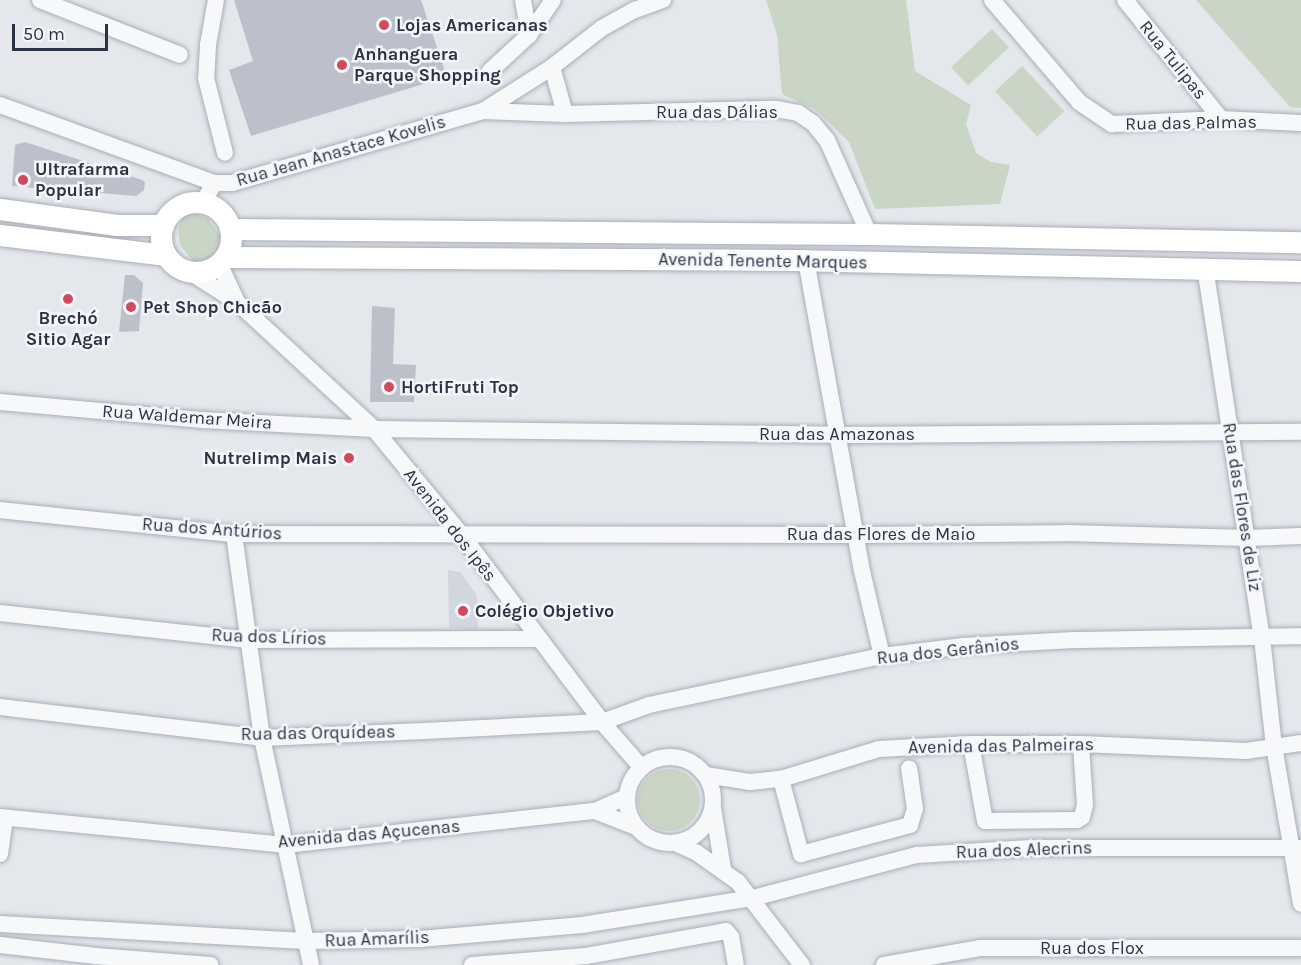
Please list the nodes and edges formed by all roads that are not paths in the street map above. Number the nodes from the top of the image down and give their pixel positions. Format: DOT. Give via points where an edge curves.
graph roads {
  1 [pos="40,0"];
  2 [pos="216,0"];
  3 [pos="523,0"];
  4 [pos="553,0"];
  5 [pos="663,0"];
  6 [pos="992,0"];
  7 [pos="1125,0"];
  8 [pos="529,34"];
  9 [pos="180,56"];
  10 [pos="552,68"];
  11 [pos="490,71"];
  12 [pos="0,105"];
  13 [pos="483,111"];
  14 [pos="565,114"];
  15 [pos="1221,119"];
  16 [pos="1301,123"];
  17 [pos="225,153"];
  18 [pos="214,183"];
  19 [pos="203,203"];
  20 [pos="0,208"];
  21 [pos="163,225"];
  22 [pos="230,229"];
  23 [pos="869,234"];
  24 [pos="0,235"];
  25 [pos="1301,242"];
  26 [pos="165,255"];
  27 [pos="222,260"];
  28 [pos="806,261"];
  29 [pos="1204,267"];
  30 [pos="188,271"];
  31 [pos="1301,271"];
  32 [pos="237,302"];
  33 [pos="0,402"];
  34 [pos="374,429"];
  35 [pos="1301,432"];
  36 [pos="1230,433"];
  37 [pos="838,435"];
  38 [pos="0,510"];
  39 [pos="234,534"];
  40 [pos="460,534"];
  41 [pos="856,535"];
  42 [pos="1301,536"];
  43 [pos="1247,538"];
  44 [pos="0,613"];
  45 [pos="1301,636"];
  46 [pos="1262,638"];
  47 [pos="539,639"];
  48 [pos="247,640"];
  49 [pos="882,656"];
  50 [pos="0,707"];
  51 [pos="602,722"];
  52 [pos="262,738"];
  53 [pos="1301,743"];
  54 [pos="970,744"];
  55 [pos="1081,744"];
  56 [pos="1274,747"];
  57 [pos="641,768"];
  58 [pos="909,768"];
  59 [pos="706,775"];
  60 [pos="781,779"];
  61 [pos="627,797"];
  62 [pos="713,808"];
  63 [pos="595,811"];
  64 [pos="2,818"];
  65 [pos="636,827"];
  66 [pos="675,843"];
  67 [pos="285,844"];
  68 [pos="1295,848"];
  69 [pos="0,854"];
  70 [pos="723,869"];
  71 [pos="753,898"];
  72 [pos="1301,904"];
  73 [pos="0,924"];
  74 [pos="305,941"];
  75 [pos="0,945"];
  76 [pos="1301,948"];
  77 [pos="587,960"];
  78 [pos="96,961"];
  79 [pos="212,965"];
  80 [pos="311,965"];
  81 [pos="472,965"];
  82 [pos="735,965"];
  83 [pos="802,965"];
  84 [pos="884,965"];
  1 -- 9 [label="street"];
  2 -- 17 [label="street" via="206,78"];
  3 -- 8 [label="street"];
  4 -- 8 [label="street"];
  5 -- 10 [label="street, Rua Jean Anastace Kovelis" via="602,28"];
  6 -- 15 [label="street, Rua das Palmas" via="1080,102 1102,119 1124,125"];
  7 -- 15 [label="street, Rua Tulipas"];
  8 -- 11 [label="street"];
  10 -- 13 [label="street, Rua Jean Anastace Kovelis"];
  10 -- 14 [label="street"];
  12 -- 18 [label="street, Rua Jean Anastace Kovelis"];
  13 -- 14 [label="street, Rua das Dálias"];
  13 -- 18 [label="street, Rua Jean Anastace Kovelis" via="245,180"];
  14 -- 23 [label="street, Rua das Dálias" via="776,109 798,113 827,140"];
  15 -- 16 [label="street, Rua das Palmas"];
  18 -- 19 [label="street"];
  19 -- 21 [label="main road" via="193,202 175,209"];
  19 -- 22 [label="main road" via="221,212"];
  20 -- 21 [label="main road" via="117,225"];
  21 -- 26 [label="main road" via="160,235"];
  22 -- 23 [label="main road, Avenida Tenente Marques"];
  22 -- 27 [label="main road" via="231,239"];
  23 -- 25 [label="main road, Avenida Tenente Marques"];
  24 -- 26 [label="main road"];
  26 -- 30 [label="main road"];
  27 -- 28 [label="main road, Avenida Tenente Marques"];
  27 -- 30 [label="main road, Avenida Tenente Marques" via="204,271"];
  27 -- 32 [label="street, Avenida dos Ipês"];
  28 -- 29 [label="main road, Avenida Tenente Marques"];
  28 -- 37 [label="street"];
  29 -- 31 [label="main road, Avenida Tenente Marques"];
  29 -- 36 [label="street, Rua das Flores de Liz"];
  30 -- 32 [label="street, Avenida dos Ipês"];
  32 -- 34 [label="street, Avenida dos Ipês"];
  33 -- 34 [label="street, Rua Waldemar Meira" via="203,420"];
  34 -- 37 [label="street, Rua das Amazonas"];
  34 -- 40 [label="street, Avenida dos Ipês"];
  35 -- 36 [label="street, Rua das Amazonas"];
  36 -- 37 [label="street, Rua das Amazonas"];
  36 -- 43 [label="street, Rua das Flores de Liz"];
  37 -- 41 [label="street"];
  38 -- 39 [label="street, Rua dos Antúrios"];
  39 -- 40 [label="street, Rua dos Antúrios"];
  39 -- 48 [label="street"];
  40 -- 41 [label="street, Rua das Flores de Maio"];
  40 -- 47 [label="street, Avenida dos Ipês"];
  41 -- 43 [label="street, Rua das Flores de Maio" via="1066,533"];
  41 -- 49 [label="street"];
  42 -- 43 [label="street, Rua das Flores de Maio"];
  43 -- 46 [label="street, Rua das Flores de Liz"];
  44 -- 48 [label="street, Rua dos Lírios"];
  45 -- 46 [label="street, Rua dos Gerânios"];
  46 -- 49 [label="street, Rua dos Gerânios" via="1074,640 974,645"];
  46 -- 56 [label="street, Rua das Flores de Liz"];
  47 -- 48 [label="street, Rua dos Lírios"];
  47 -- 51 [label="street, Avenida dos Ipês"];
  48 -- 52 [label="street"];
  49 -- 51 [label="street, Rua dos Gerânios" via="649,705"];
  50 -- 52 [label="street, Rua das Orquídeas"];
  51 -- 52 [label="street, Rua das Orquídeas"];
  51 -- 57 [label="street, Avenida dos Ipês"];
  52 -- 67 [label="street"];
  53 -- 56 [label="street, Avenida das Palmeiras"];
  54 -- 55 [label="street, Avenida das Palmeiras"];
  54 -- 55 [label="street" via="985,821 1082,817 1085,805"];
  54 -- 60 [label="street, Avenida das Palmeiras" via="879,749"];
  55 -- 56 [label="street, Avenida das Palmeiras" via="1246,751"];
  56 -- 68 [label="street, Rua das Flores de Liz"];
  57 -- 59 [label="street" via="652,760 677,757 698,766"];
  57 -- 61 [label="street" via="633,777"];
  58 -- 60 [label="street" via="915,809 910,825 801,854"];
  59 -- 60 [label="street, Avenida das Palmeiras" via="750,782"];
  59 -- 62 [label="street"];
  61 -- 63 [label="street, Avenida das Açucenas"];
  61 -- 65 [label="street"];
  62 -- 66 [label="street" via="703,829"];
  62 -- 70 [label="street"];
  63 -- 65 [label="street, Avenida das Açucenas"];
  63 -- 67 [label="street, Avenida das Açucenas"];
  64 -- 67 [label="street, Avenida das Açucenas"];
  64 -- 69 [label="street"];
  65 -- 66 [label="street" via="653,840"];
  66 -- 70 [label="street"];
  67 -- 74 [label="street"];
  68 -- 71 [label="street, Rua dos Alecrins" via="1031,848 917,855"];
  68 -- 72 [label="street, Rua das Flores de Liz"];
  70 -- 71 [label="street"];
  71 -- 74 [label="street, Rua Amarílis" via="582,924 420,939"];
  71 -- 83 [label="street"];
  73 -- 74 [label="street, Rua Amarílis"];
  74 -- 80 [label="street"];
  75 -- 78 [label="street"];
  76 -- 84 [label="street, Rua dos Flox" via="980,948"];
  77 -- 81 [label="street"];
  77 -- 82 [label="street" via="726,931 731,937"];
  78 -- 79 [label="street"];
}
